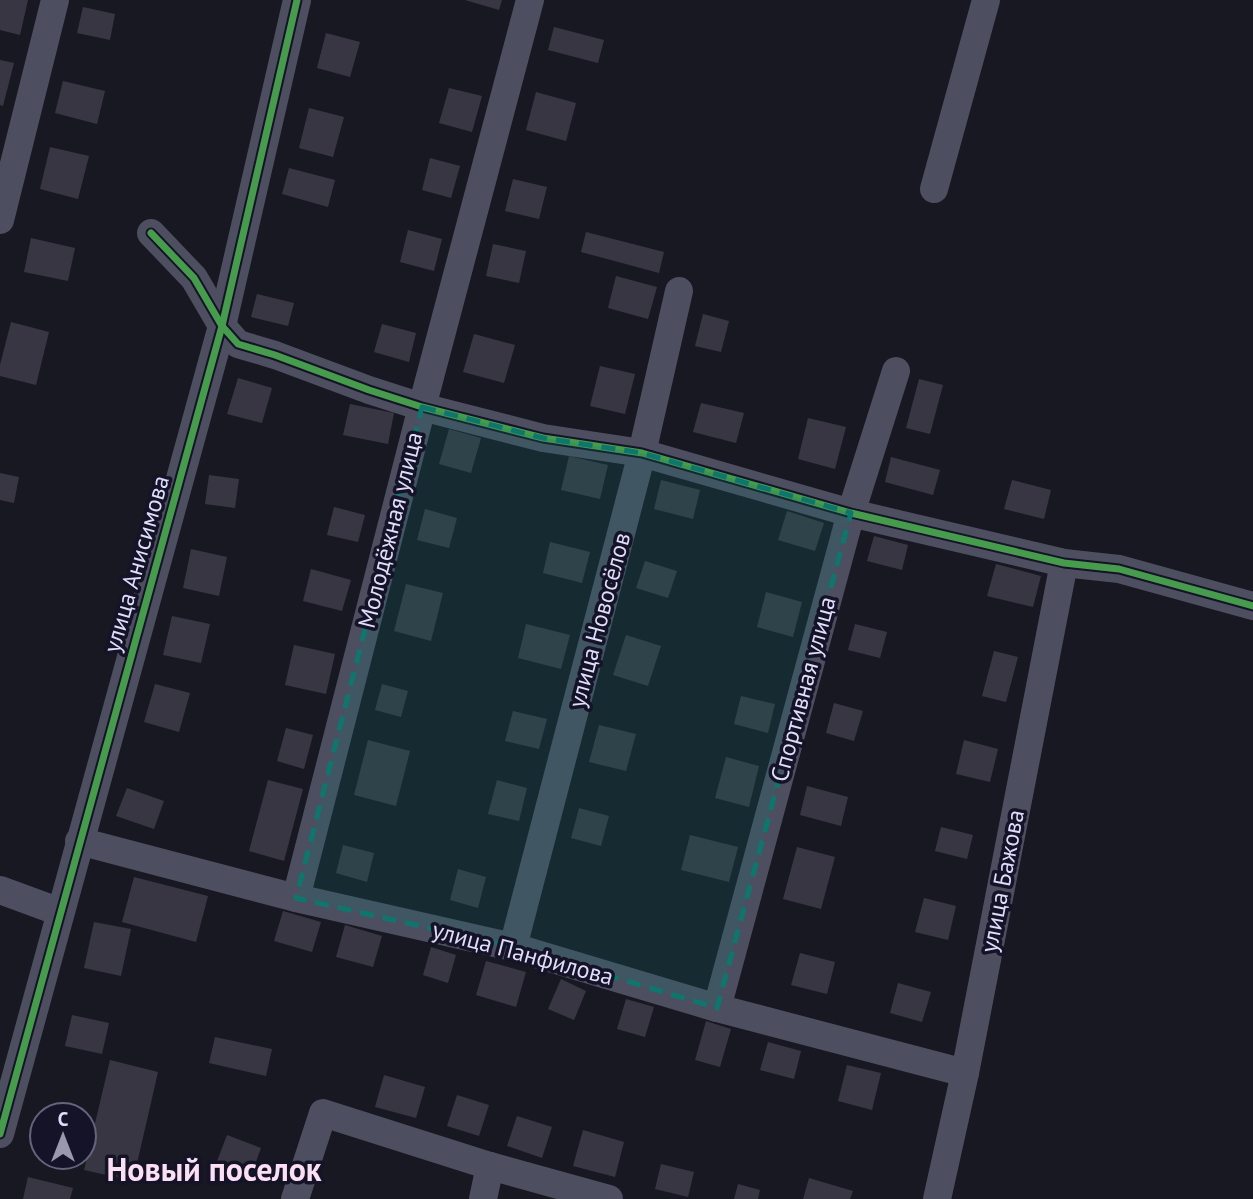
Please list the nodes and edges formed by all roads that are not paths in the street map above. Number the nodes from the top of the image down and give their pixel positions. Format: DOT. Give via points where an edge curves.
graph roads {
  1 [pos="55,0"];
  2 [pos="297,0"];
  3 [pos="530,0"];
  4 [pos="986,0"];
  5 [pos="934,188"];
  6 [pos="0,216"];
  7 [pos="151,233"];
  8 [pos="679,291"];
  9 [pos="222,326"];
  10 [pos="896,371"];
  11 [pos="422,407"];
  12 [pos="642,453"];
  13 [pos="851,513"];
  14 [pos="1064,563"];
  15 [pos="1253,606"];
  16 [pos="79,841"];
  17 [pos="0,890"];
  18 [pos="296,898"];
  19 [pos="60,912"];
  20 [pos="513,947"];
  21 [pos="717,1008"];
  22 [pos="965,1073"];
  23 [pos="0,1134"];
  24 [pos="490,1166"];
  25 [pos="295,1199"];
  26 [pos="483,1199"];
  27 [pos="609,1199"];
  28 [pos="937,1199"];
  1 -- 6 [label="street"];
  2 -- 9 [label="street, улица Анисимова"];
  3 -- 11 [label="street, Молодёжная улица"];
  4 -- 5 [label="street"];
  7 -- 9 [label="street" via="194,278"];
  8 -- 12 [label="street, улица Новосёлов"];
  9 -- 11 [label="street" via="237,344"];
  9 -- 16 [label="street, улица Анисимова"];
  10 -- 13 [label="street, Спортивная улица"];
  11 -- 12 [label="street" via="543,438"];
  11 -- 18 [label="street, Молодёжная улица"];
  12 -- 13 [label="street"];
  12 -- 20 [label="street, улица Новосёлов"];
  13 -- 14 [label="street"];
  13 -- 21 [label="street, Спортивная улица"];
  14 -- 15 [label="street" via="1119,569"];
  14 -- 22 [label="street, улица Бажова"];
  16 -- 18 [label="street, улица Панфилова"];
  16 -- 19 [label="street, улица Анисимова"];
  17 -- 19 [label="street"];
  18 -- 20 [label="street, улица Панфилова"];
  19 -- 23 [label="street, улица Анисимова"];
  20 -- 21 [label="street, улица Панфилова"];
  21 -- 22 [label="street, улица Панфилова"];
  22 -- 28 [label="street, улица Бажова"];
  24 -- 25 [label="street" via="323,1113"];
  24 -- 26 [label="street"];
  24 -- 27 [label="street"];
}
